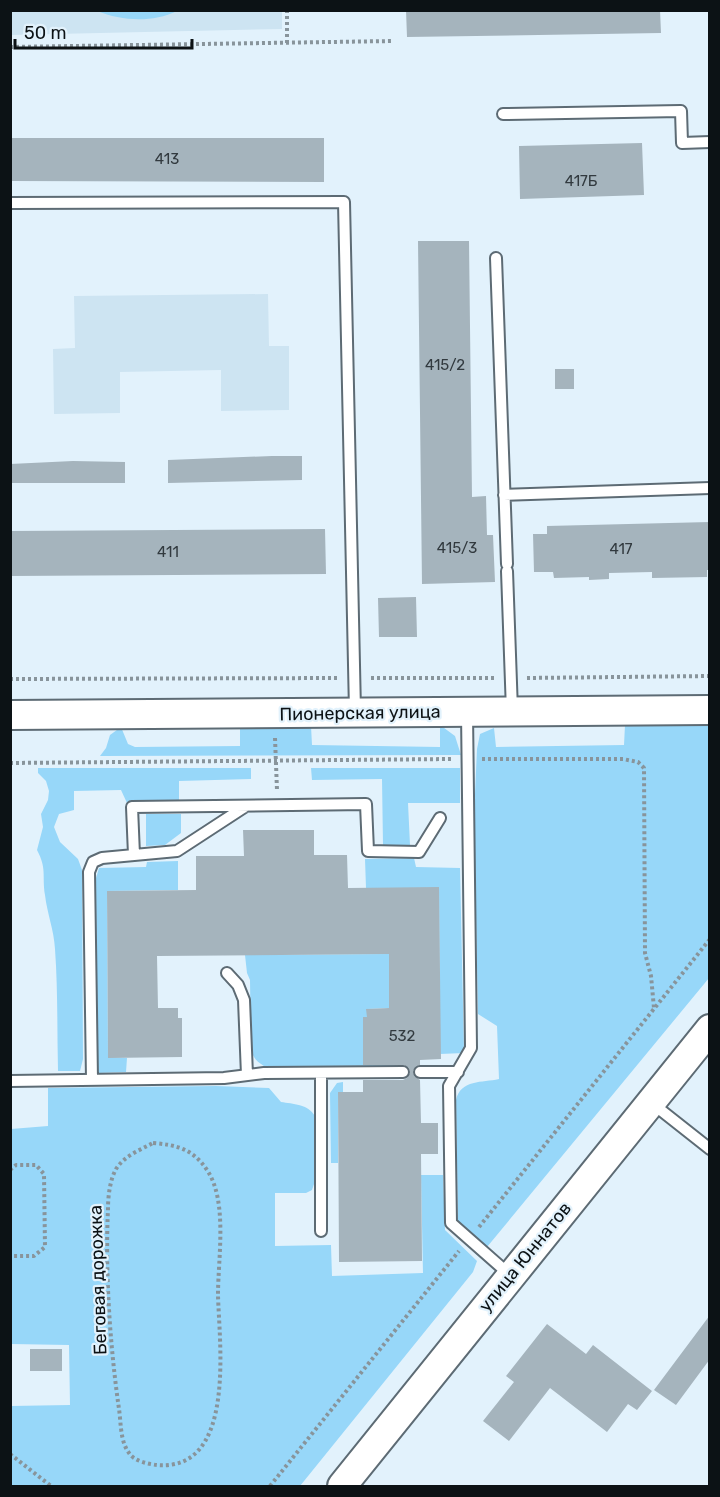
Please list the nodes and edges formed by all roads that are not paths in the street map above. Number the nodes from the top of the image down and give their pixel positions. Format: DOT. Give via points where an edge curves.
graph roads {
  1 [pos="503,114"];
  2 [pos="710,142"];
  3 [pos="10,203"];
  4 [pos="496,258"];
  5 [pos="710,488"];
  6 [pos="504,495"];
  7 [pos="710,710"];
  8 [pos="355,712"];
  9 [pos="467,712"];
  10 [pos="512,712"];
  11 [pos="10,715"];
  12 [pos="246,806"];
  13 [pos="440,818"];
  14 [pos="134,855"];
  15 [pos="228,973"];
  16 [pos="710,1029"];
  17 [pos="404,1072"];
  18 [pos="420,1072"];
  19 [pos="458,1072"];
  20 [pos="321,1073"];
  21 [pos="247,1075"];
  22 [pos="92,1080"];
  23 [pos="10,1081"];
  24 [pos="650,1102"];
  25 [pos="709,1149"];
  26 [pos="321,1231"];
  27 [pos="510,1275"];
  28 [pos="342,1486"];
  1 -- 2 [label="lane" via="681,111 682,143"];
  3 -- 8 [label="lane" via="344,202"];
  4 -- 6 [label="lane"];
  5 -- 6 [label="lane"];
  6 -- 10 [label="lane"];
  7 -- 10 [label="main road, Пионерская улица"];
  8 -- 9 [label="main road, Пионерская улица"];
  8 -- 11 [label="main road, Пионерская улица"];
  9 -- 10 [label="main road, Пионерская улица"];
  9 -- 19 [label="lane" via="471,1048"];
  12 -- 13 [label="lane" via="366,804 368,851 418,852"];
  12 -- 14 [label="lane" via="177,851"];
  12 -- 14 [label="lane" via="132,807"];
  14 -- 22 [label="lane" via="102,858 93,862 89,872"];
  15 -- 21 [label="lane" via="244,1000"];
  16 -- 24 [label="main road, улица Юннатов"];
  17 -- 20 [label="lane"];
  18 -- 19 [label="lane"];
  19 -- 27 [label="lane" via="449,1086 451,1224"];
  20 -- 21 [label="lane"];
  20 -- 26 [label="lane"];
  21 -- 22 [label="lane"];
  22 -- 23 [label="lane"];
  24 -- 25 [label="lane"];
  24 -- 27 [label="main road, улица Юннатов"];
  27 -- 28 [label="main road, улица Юннатов"];
}
